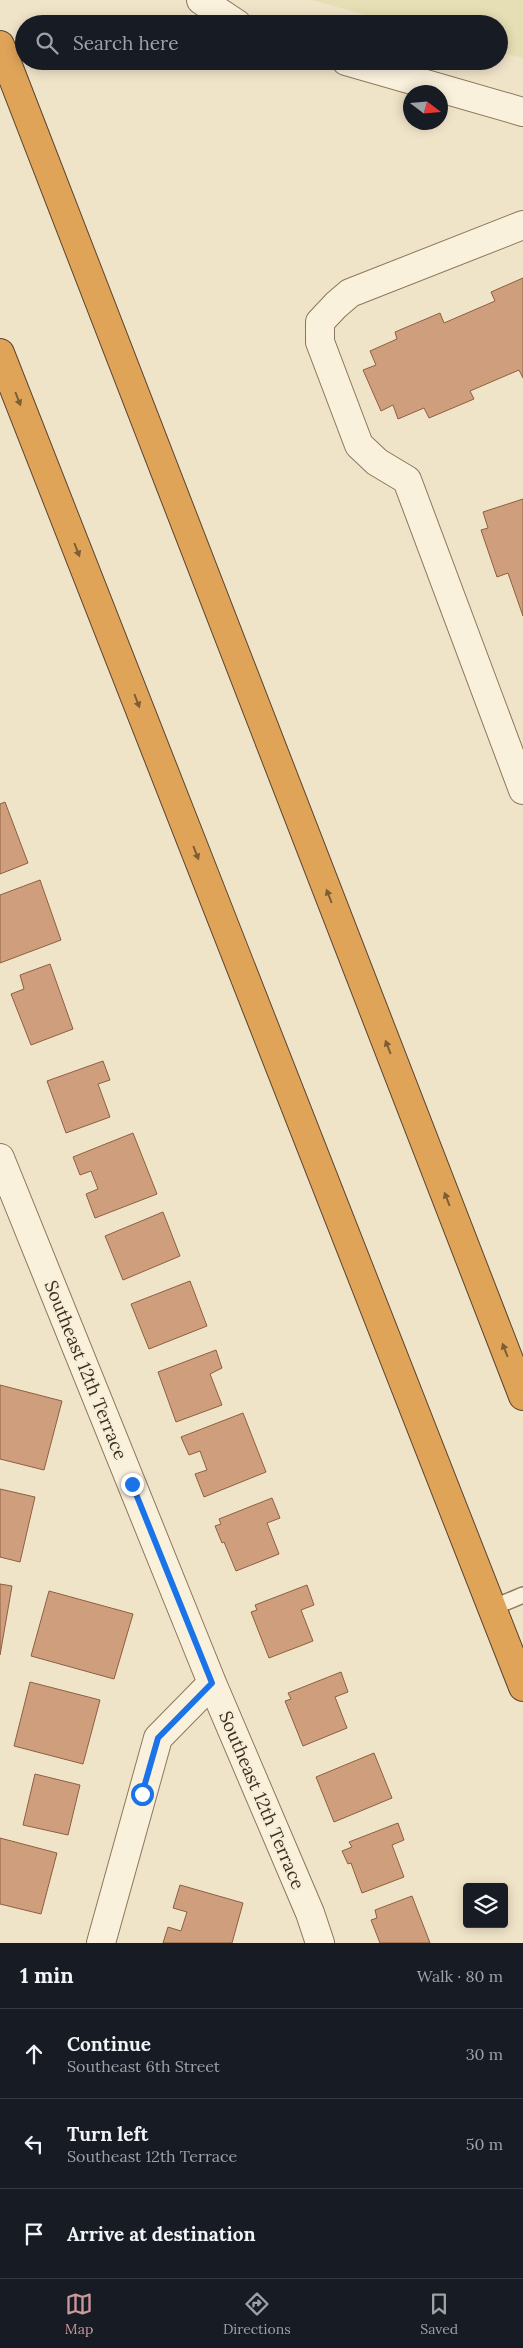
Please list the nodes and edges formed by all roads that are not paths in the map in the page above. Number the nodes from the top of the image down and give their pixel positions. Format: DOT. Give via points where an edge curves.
graph roads {
  1 [pos="201,0"];
  2 [pos="224,15"];
  3 [pos="0,45"];
  4 [pos="377,70"];
  5 [pos="523,112"];
  6 [pos="523,225"];
  7 [pos="0,354"];
  8 [pos="523,790"];
  9 [pos="0,1160"];
  10 [pos="523,1396"];
  11 [pos="523,1595"];
  12 [pos="492,1608"];
  13 [pos="212,1683"];
  14 [pos="523,1687"];
  15 [pos="101,1943"];
  16 [pos="320,1943"];
  1 -- 2 [label="street"];
  10 -- 3 [label="highway, one-way"];
  4 -- 5 [label="street"];
  6 -- 8 [label="street" via="350,294 320,322 320,342 360,445 377,462 407,480"];
  7 -- 12 [label="highway, one-way"];
  9 -- 13 [label="street, Southeast 12th Terrace"];
  11 -- 12 [label="lane"];
  12 -- 14 [label="highway"];
  13 -- 15 [label="street" via="158,1738"];
  13 -- 16 [label="street, Southeast 12th Terrace"];
}
